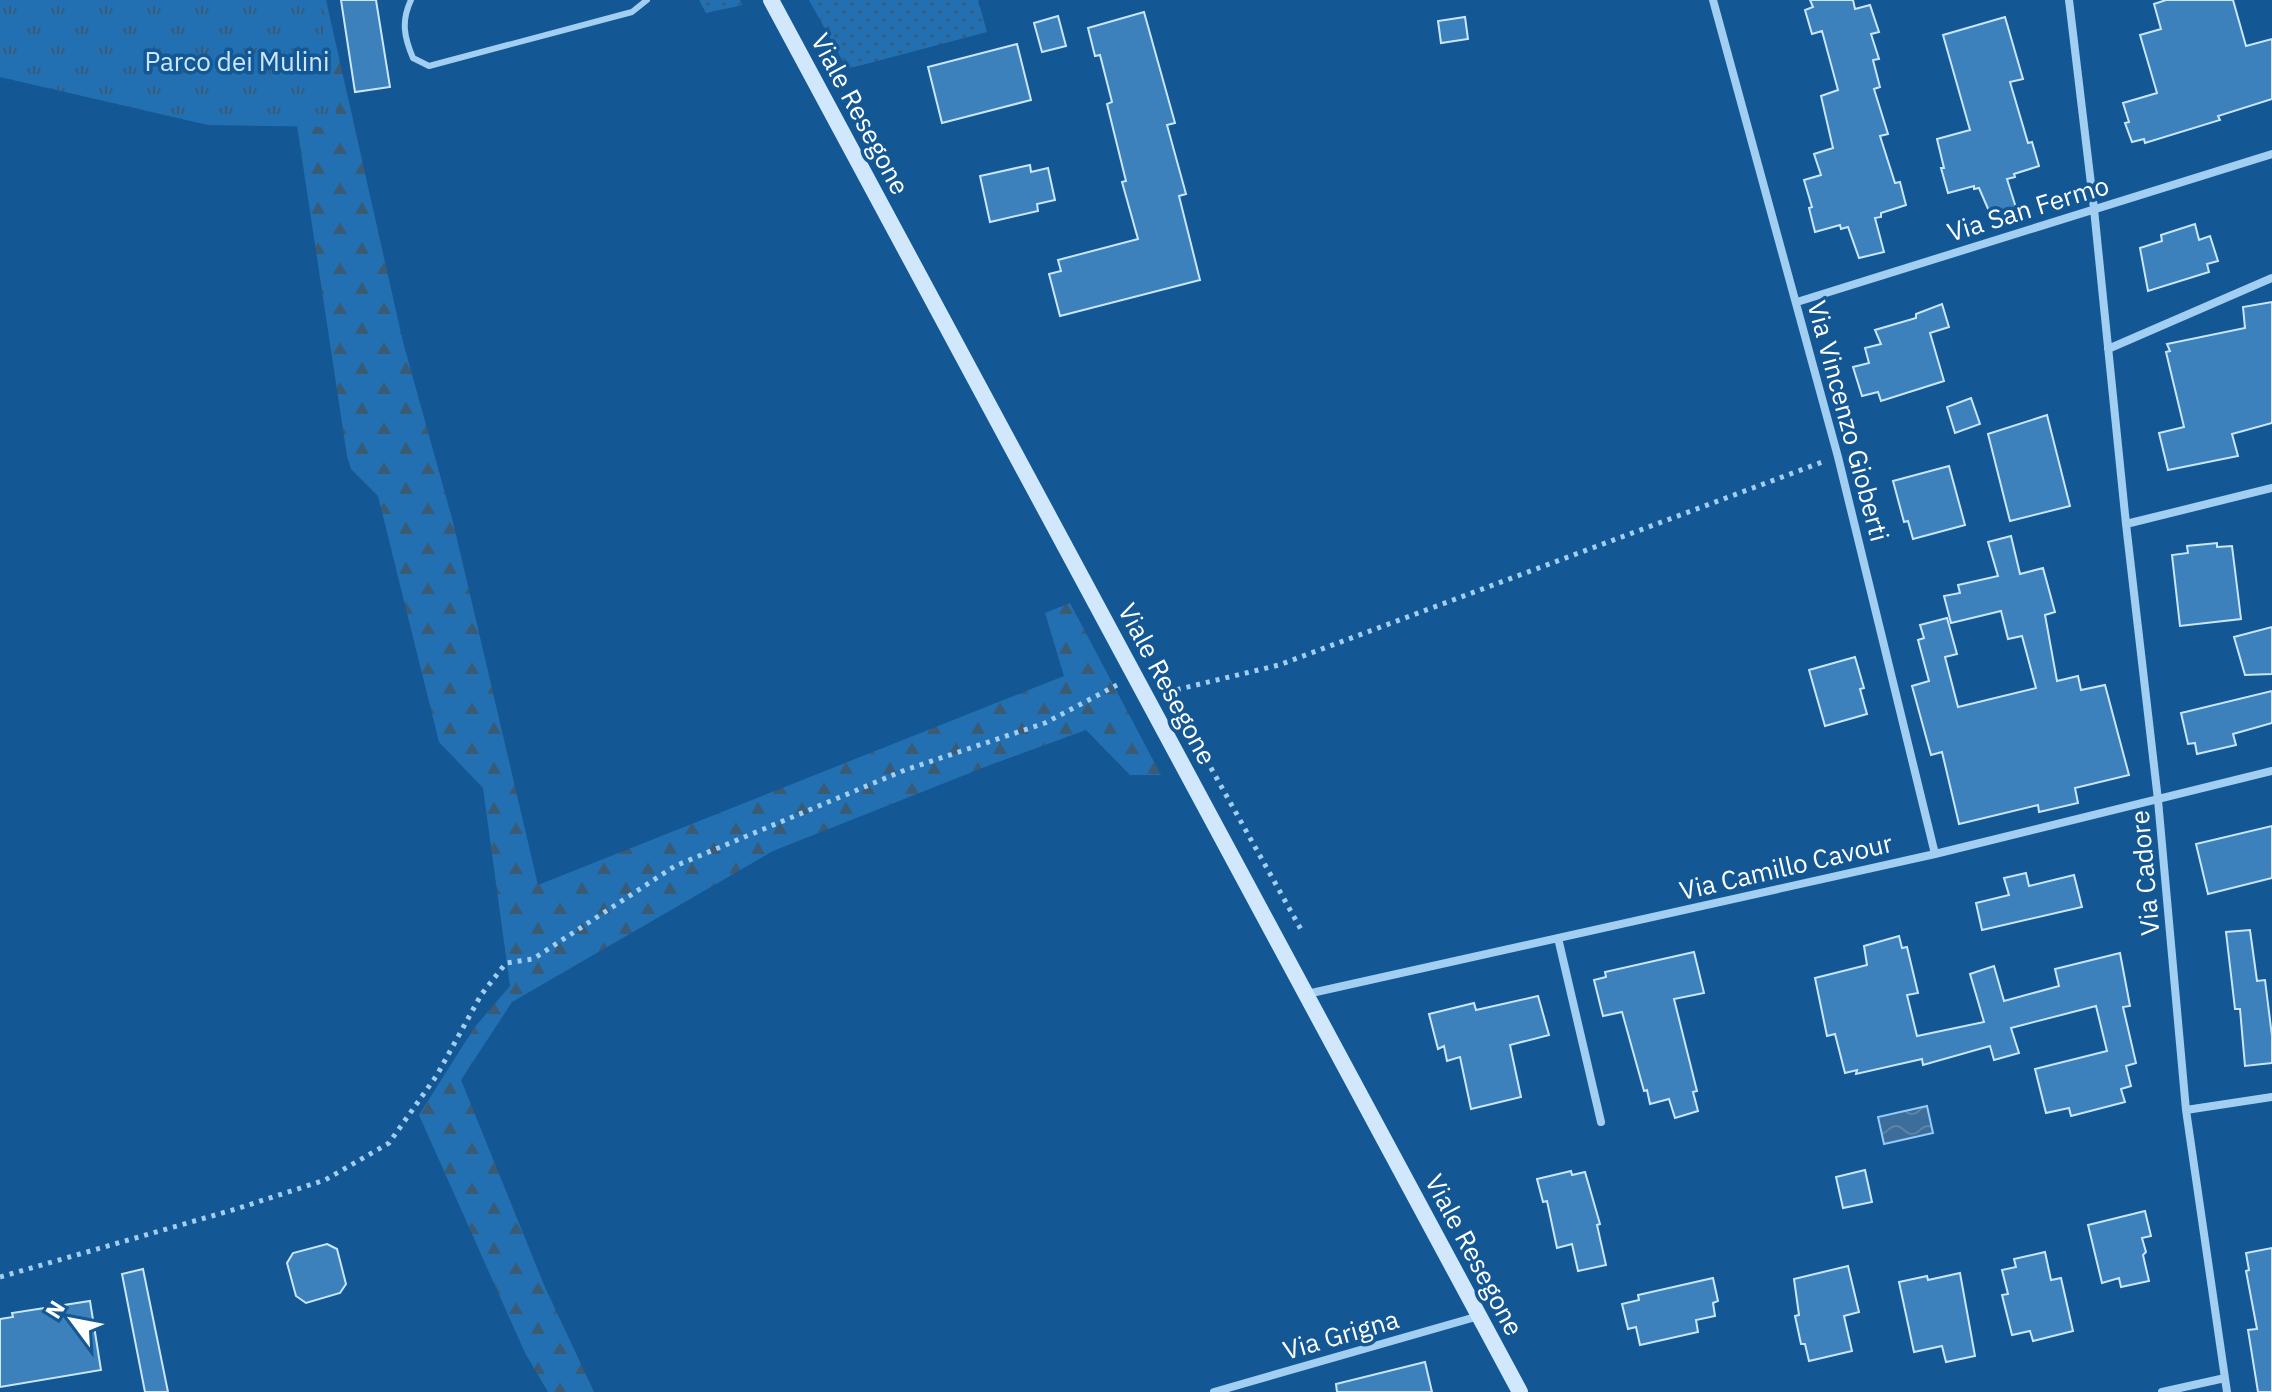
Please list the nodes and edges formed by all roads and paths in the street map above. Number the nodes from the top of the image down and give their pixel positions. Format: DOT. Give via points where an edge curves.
graph roads {
  1 [pos="411,0"];
  2 [pos="647,0"];
  3 [pos="771,0"];
  4 [pos="1713,0"];
  5 [pos="2069,0"];
  6 [pos="2272,154"];
  7 [pos="2094,209"];
  8 [pos="2272,278"];
  9 [pos="1797,302"];
  10 [pos="2108,349"];
  11 [pos="1838,457"];
  12 [pos="2272,488"];
  13 [pos="2126,524"];
  14 [pos="1135,676"];
  15 [pos="1146,697"];
  16 [pos="2272,771"];
  17 [pos="2158,800"];
  18 [pos="1935,854"];
  19 [pos="1558,938"];
  20 [pos="1307,994"];
  21 [pos="2272,1097"];
  22 [pos="2186,1110"];
  23 [pos="1601,1122"];
  24 [pos="0,1277"];
  25 [pos="1479,1316"];
  26 [pos="2225,1378"];
  27 [pos="1214,1392"];
  28 [pos="1520,1392"];
  29 [pos="2162,1392"];
  30 [pos="2227,1392"];
  1 -- 2 [label="lane" via="404,16 405,39 413,58 429,66 632,12"];
  3 -- 14 [label="street, Viale Resegone"];
  4 -- 9 [label="street, Via Vincenzo Gioberti"];
  5 -- 7 [label="street, Via Cadore"];
  6 -- 7 [label="street, Via San Fermo"];
  7 -- 9 [label="street, Via San Fermo"];
  7 -- 10 [label="street, Via Cadore"];
  8 -- 10 [label="street"];
  9 -- 11 [label="street, Via Vincenzo Gioberti"];
  10 -- 13 [label="street, Via Cadore"];
  11 -- 15 [label="path" via="1279,665"];
  11 -- 18 [label="street, Via Vincenzo Gioberti"];
  12 -- 13 [label="street"];
  13 -- 17 [label="street, Via Cadore"];
  14 -- 15 [label="street, Viale Resegone"];
  14 -- 24 [label="path" via="1045,723 905,770 675,866 533,959 506,963 389,1143 325,1180"];
  15 -- 20 [label="street, Viale Resegone"];
  16 -- 17 [label="street, Via Camillo Cavour"];
  17 -- 18 [label="street, Via Camillo Cavour"];
  17 -- 22 [label="street, Via Cadore"];
  18 -- 19 [label="street, Via Camillo Cavour"];
  19 -- 20 [label="street, Via Camillo Cavour"];
  19 -- 23 [label="street"];
  20 -- 25 [label="street, Viale Resegone"];
  21 -- 22 [label="street"];
  22 -- 26 [label="street, Via Cadore"];
  25 -- 27 [label="street, Via Grigna"];
  25 -- 28 [label="street, Viale Resegone"];
  26 -- 29 [label="street"];
  26 -- 30 [label="street, Via Cadore"];
}
